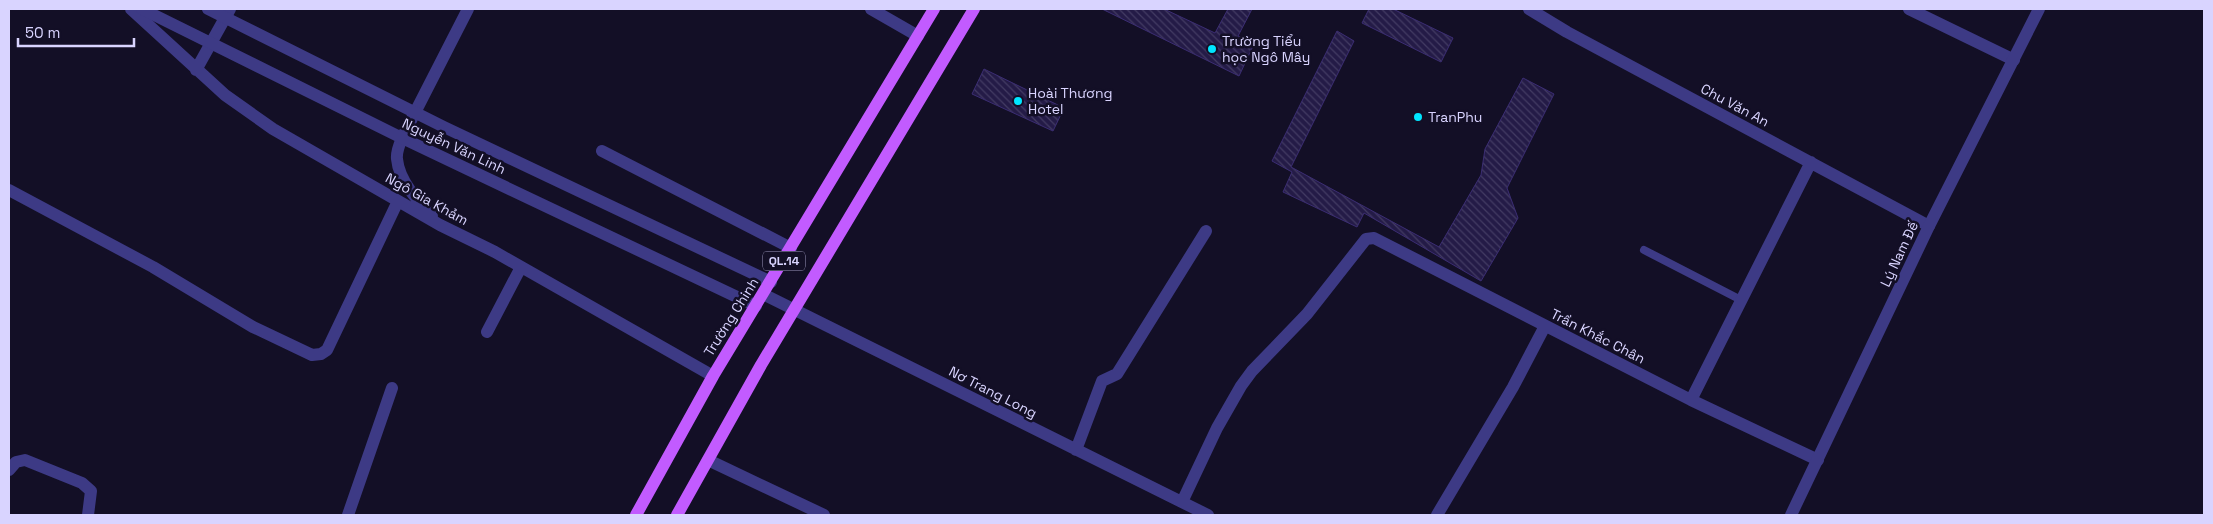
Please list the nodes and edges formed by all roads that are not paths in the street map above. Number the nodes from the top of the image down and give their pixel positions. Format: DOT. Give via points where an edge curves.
graph roads {
  1 [pos="131,9"];
  2 [pos="142,9"];
  3 [pos="208,9"];
  4 [pos="468,9"];
  5 [pos="871,9"];
  6 [pos="934,9"];
  7 [pos="974,9"];
  8 [pos="1529,9"];
  9 [pos="1909,9"];
  10 [pos="2039,9"];
  11 [pos="228,13"];
  12 [pos="918,36"];
  13 [pos="211,44"];
  14 [pos="2014,60"];
  15 [pos="196,70"];
  16 [pos="415,113"];
  17 [pos="402,138"];
  18 [pos="602,151"];
  19 [pos="1811,162"];
  20 [pos="9,190"];
  21 [pos="398,201"];
  22 [pos="440,226"];
  23 [pos="1929,226"];
  24 [pos="1206,230"];
  25 [pos="791,248"];
  26 [pos="1644,250"];
  27 [pos="521,267"];
  28 [pos="771,282"];
  29 [pos="763,294"];
  30 [pos="1741,300"];
  31 [pos="756,306"];
  32 [pos="794,309"];
  33 [pos="1545,326"];
  34 [pos="487,332"];
  35 [pos="713,376"];
  36 [pos="392,388"];
  37 [pos="1690,400"];
  38 [pos="1076,450"];
  39 [pos="708,460"];
  40 [pos="1818,460"];
  41 [pos="9,470"];
  42 [pos="1182,502"];
  43 [pos="88,515"];
  44 [pos="348,515"];
  45 [pos="636,515"];
  46 [pos="676,515"];
  47 [pos="824,515"];
  48 [pos="1208,515"];
  49 [pos="1437,515"];
  50 [pos="1791,515"];
  1 -- 15 [label="street, Ngô Gia Khảm"];
  2 -- 13 [label="street, Nguyễn Văn Linh"];
  3 -- 11 [label="street, Nguyễn Văn Linh"];
  4 -- 16 [label="street"];
  5 -- 12 [label="street"];
  6 -- 12 [label="main road, Trường Chinh / QL.14"];
  7 -- 32 [label="main road, QL.14"];
  8 -- 19 [label="street, Chu Văn An"];
  9 -- 14 [label="street"];
  10 -- 14 [label="street, Lý Nam Đế"];
  11 -- 13 [label="street"];
  11 -- 16 [label="street, Nguyễn Văn Linh"];
  12 -- 25 [label="main road, Trường Chinh / QL.14"];
  13 -- 15 [label="street"];
  13 -- 17 [label="street, Nguyễn Văn Linh"];
  14 -- 23 [label="street, Lý Nam Đế"];
  15 -- 21 [label="street, Ngô Gia Khảm" via="273,129"];
  16 -- 17 [label="street"];
  16 -- 28 [label="street, Nguyễn Văn Linh"];
  17 -- 22 [label="street" via="397,158 406,184"];
  17 -- 31 [label="street, Nguyễn Văn Linh"];
  18 -- 25 [label="street"];
  19 -- 23 [label="street, Chu Văn An"];
  19 -- 30 [label="street"];
  20 -- 21 [label="street" via="253,327 312,354 327,350"];
  21 -- 22 [label="street, Ngô Gia Khảm"];
  22 -- 27 [label="street, Ngô Gia Khảm"];
  23 -- 40 [label="street, Lý Nam Đế"];
  24 -- 38 [label="street" via="1117,374 1102,381"];
  25 -- 28 [label="main road, Trường Chinh / QL.14"];
  26 -- 30 [label="lane"];
  27 -- 34 [label="street"];
  27 -- 35 [label="street, Ngô Gia Khảm"];
  28 -- 29 [label="main road, Trường Chinh / QL.14"];
  29 -- 31 [label="main road, Trường Chinh / QL.14"];
  29 -- 32 [label="street, Nơ Trang Long"];
  30 -- 37 [label="street"];
  31 -- 35 [label="main road, Trường Chinh / QL.14"];
  32 -- 38 [label="street, Nơ Trang Long"];
  32 -- 39 [label="main road, QL.14"];
  33 -- 37 [label="street, Trần Khắc Chân"];
  33 -- 42 [label="street, Trần Khắc Chân" via="1374,238 1366,239 1307,314 1252,371 1217,428"];
  33 -- 49 [label="street"];
  35 -- 45 [label="main road, Trường Chinh / QL.14"];
  36 -- 44 [label="street"];
  37 -- 40 [label="street, Trần Khắc Chân"];
  38 -- 42 [label="street, Nơ Trang Long"];
  39 -- 46 [label="main road, QL.14"];
  39 -- 47 [label="street"];
  40 -- 50 [label="street, Lý Nam Đế"];
  41 -- 43 [label="street" via="16,462 25,460 82,483 91,491"];
  42 -- 48 [label="street, Nơ Trang Long"];
}
